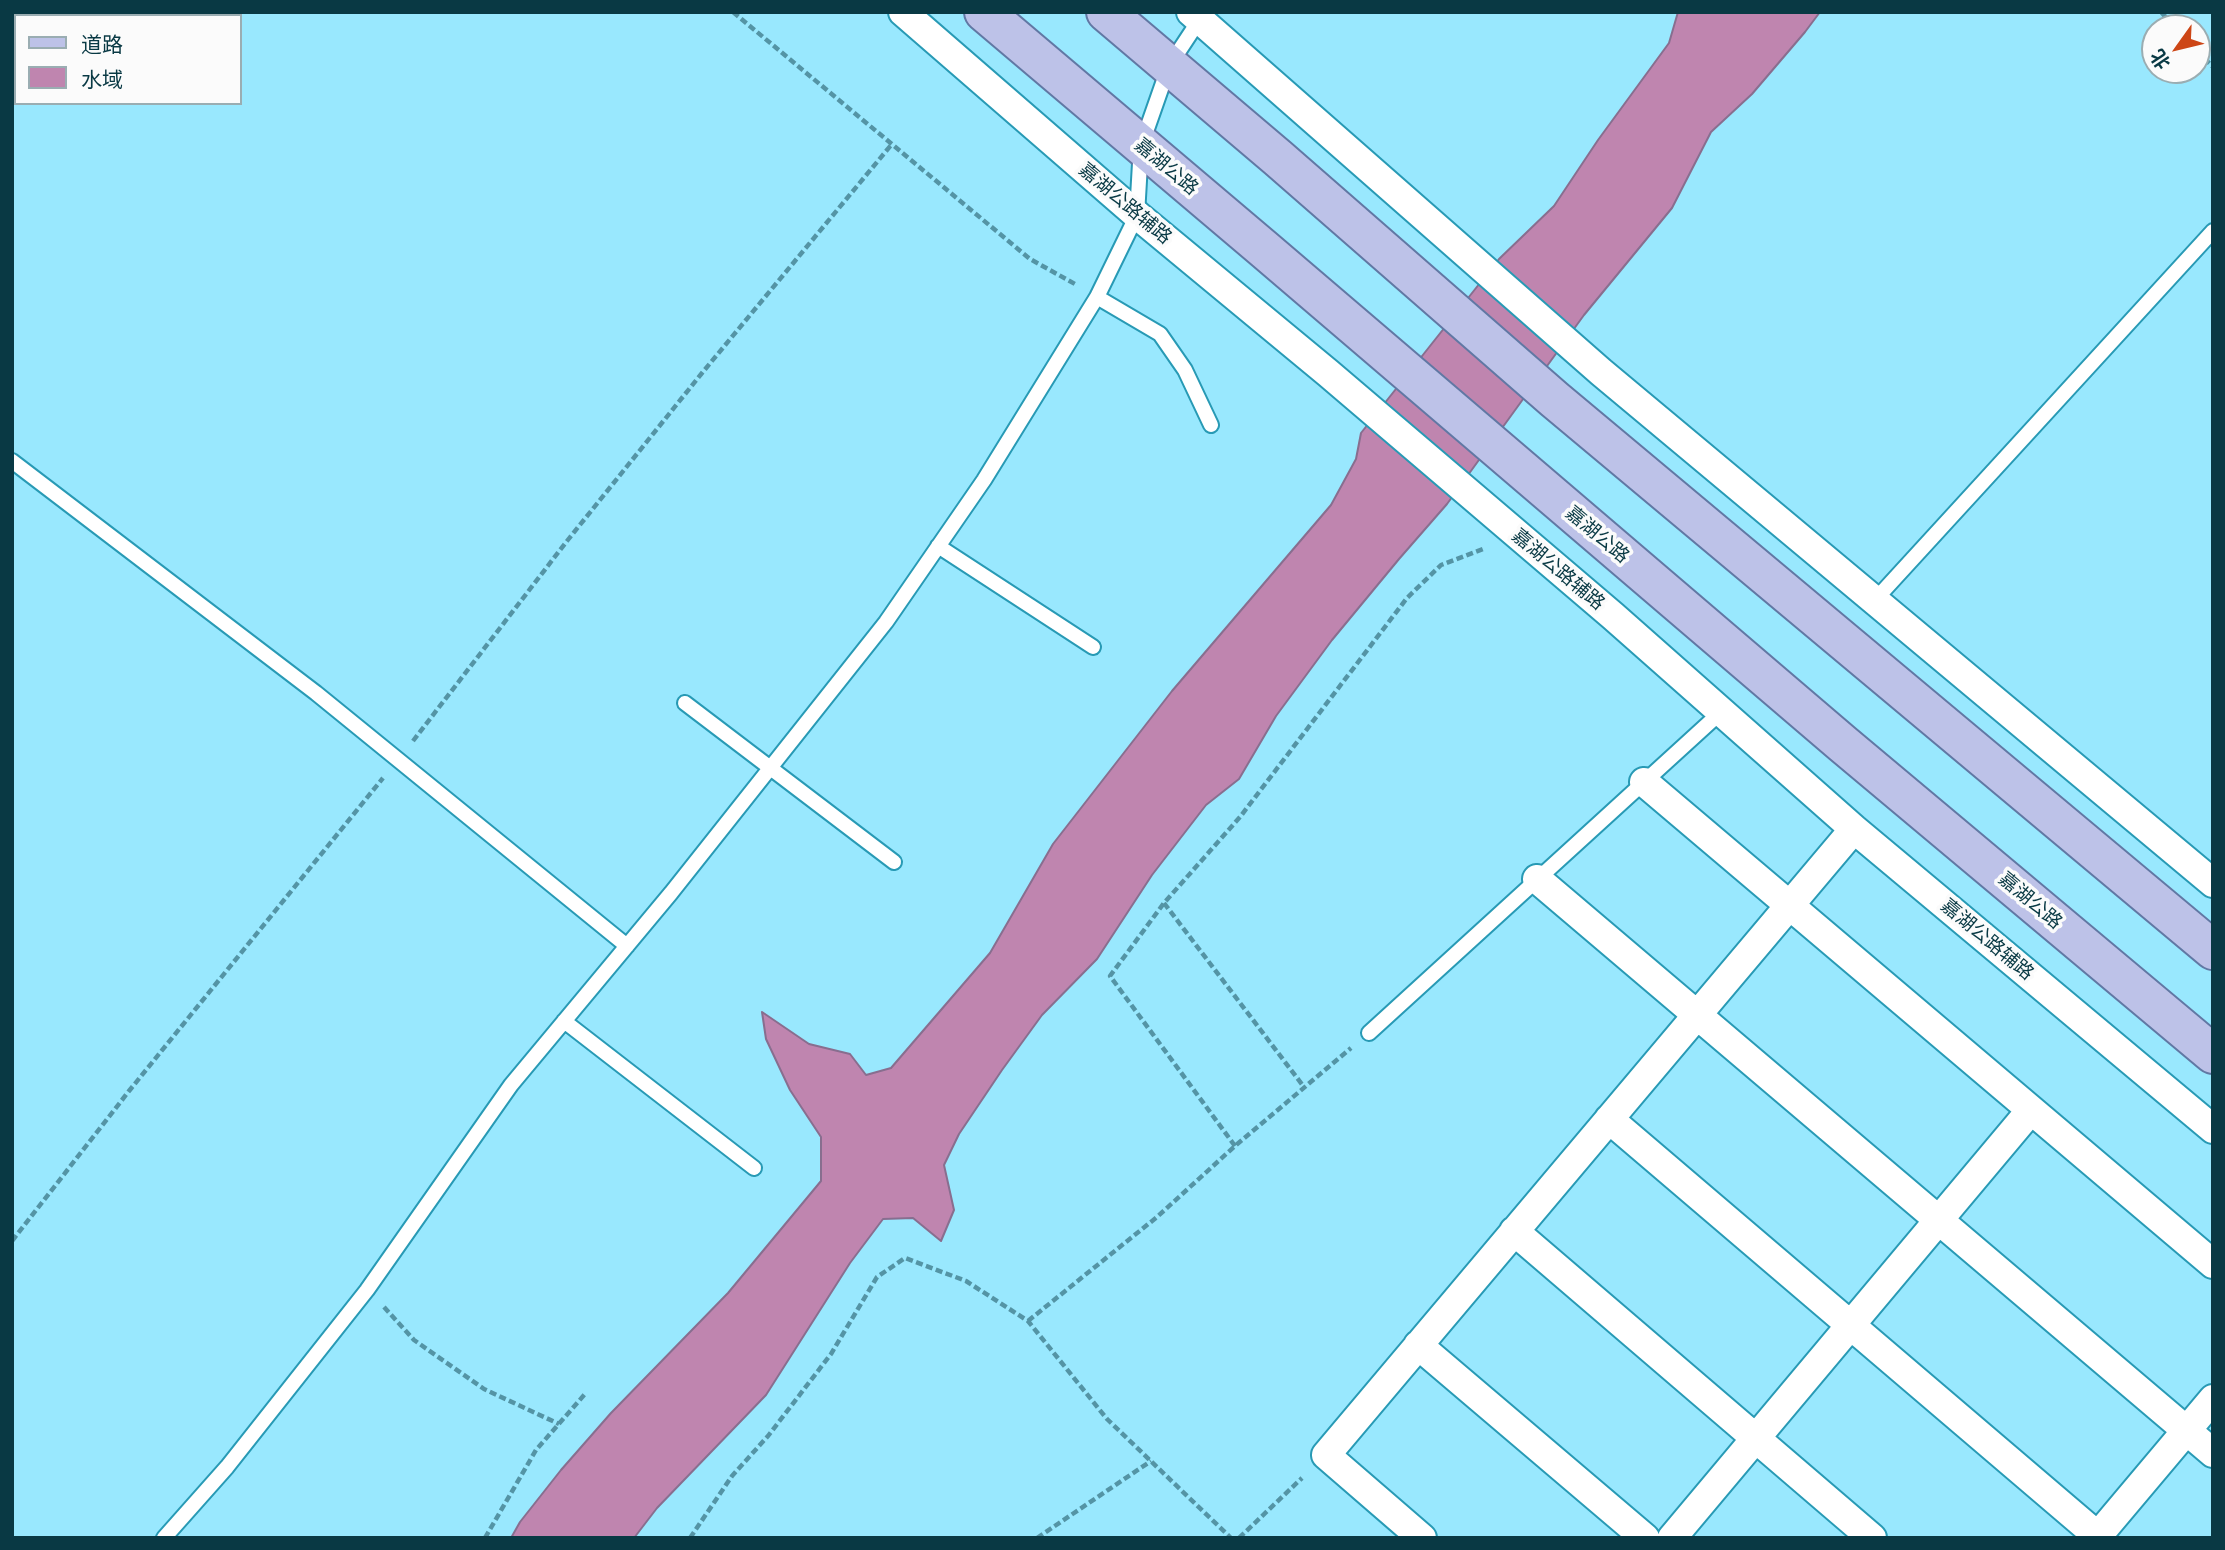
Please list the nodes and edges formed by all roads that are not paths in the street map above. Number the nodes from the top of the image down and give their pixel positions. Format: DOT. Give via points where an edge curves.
graph roads {
  1 [pos="903,12"];
  2 [pos="984,12"];
  3 [pos="1106,12"];
  4 [pos="1198,15"];
  5 [pos="1170,66"];
  6 [pos="1142,146"];
  7 [pos="1137,215"];
  8 [pos="2213,230"];
  9 [pos="1097,297"];
  10 [pos="1211,425"];
  11 [pos="12,461"];
  12 [pos="938,546"];
  13 [pos="1875,600"];
  14 [pos="1093,647"];
  15 [pos="685,703"];
  16 [pos="1721,712"];
  17 [pos="769,767"];
  18 [pos="1644,782"];
  19 [pos="1854,829"];
  20 [pos="894,862"];
  21 [pos="1537,879"];
  22 [pos="2213,883"];
  23 [pos="1790,905"];
  24 [pos="627,946"];
  25 [pos="2213,950"];
  26 [pos="1697,1015"];
  27 [pos="564,1021"];
  28 [pos="1369,1033"];
  29 [pos="2213,1054"];
  30 [pos="2031,1110"];
  31 [pos="1609,1119"];
  32 [pos="2213,1129"];
  33 [pos="754,1168"];
  34 [pos="1939,1221"];
  35 [pos="1514,1231"];
  36 [pos="2213,1264"];
  37 [pos="1851,1325"];
  38 [pos="1418,1345"];
  39 [pos="2213,1399"];
  40 [pos="2187,1430"];
  41 [pos="1756,1438"];
  42 [pos="2213,1452"];
  43 [pos="2098,1537"];
  44 [pos="164,1538"];
  45 [pos="1422,1538"];
  46 [pos="1645,1538"];
  47 [pos="1672,1538"];
  48 [pos="1872,1538"];
  1 -- 7 [label="street, 嘉湖公路辅路"];
  2 -- 6 [label="main road, 嘉湖公路"];
  3 -- 5 [label="main road"];
  4 -- 5 [label="lane"];
  4 -- 13 [label="street" via="1601,372"];
  5 -- 6 [label="lane"];
  5 -- 25 [label="main road" via="1554,399"];
  6 -- 7 [label="lane"];
  6 -- 29 [label="main road, 嘉湖公路"];
  7 -- 9 [label="lane"];
  7 -- 16 [label="street, 嘉湖公路辅路"];
  8 -- 13 [label="lane"];
  9 -- 10 [label="lane" via="1160,334 1185,370"];
  9 -- 12 [label="lane"];
  11 -- 24 [label="lane" via="316,693"];
  12 -- 14 [label="lane"];
  12 -- 17 [label="lane" via="886,622"];
  13 -- 22 [label="street"];
  15 -- 17 [label="lane"];
  16 -- 18 [label="lane"];
  16 -- 19 [label="street, 嘉湖公路辅路"];
  17 -- 20 [label="lane"];
  17 -- 24 [label="lane"];
  18 -- 21 [label="lane"];
  18 -- 23 [label="street"];
  19 -- 23 [label="street"];
  19 -- 32 [label="street, 嘉湖公路辅路"];
  21 -- 26 [label="street"];
  21 -- 28 [label="lane"];
  23 -- 26 [label="street"];
  23 -- 30 [label="street"];
  24 -- 27 [label="lane"];
  26 -- 31 [label="street"];
  26 -- 34 [label="street"];
  27 -- 33 [label="lane"];
  27 -- 44 [label="lane" via="511,1085 367,1290 227,1467"];
  30 -- 34 [label="street"];
  30 -- 36 [label="street"];
  31 -- 35 [label="street"];
  31 -- 37 [label="street"];
  34 -- 37 [label="street"];
  34 -- 40 [label="street"];
  35 -- 38 [label="street"];
  35 -- 41 [label="street"];
  37 -- 41 [label="street"];
  37 -- 43 [label="street"];
  38 -- 45 [label="street" via="1326,1455"];
  38 -- 46 [label="street"];
  39 -- 40 [label="street"];
  40 -- 42 [label="street"];
  40 -- 43 [label="street"];
  41 -- 47 [label="street"];
  41 -- 48 [label="street"];
}
